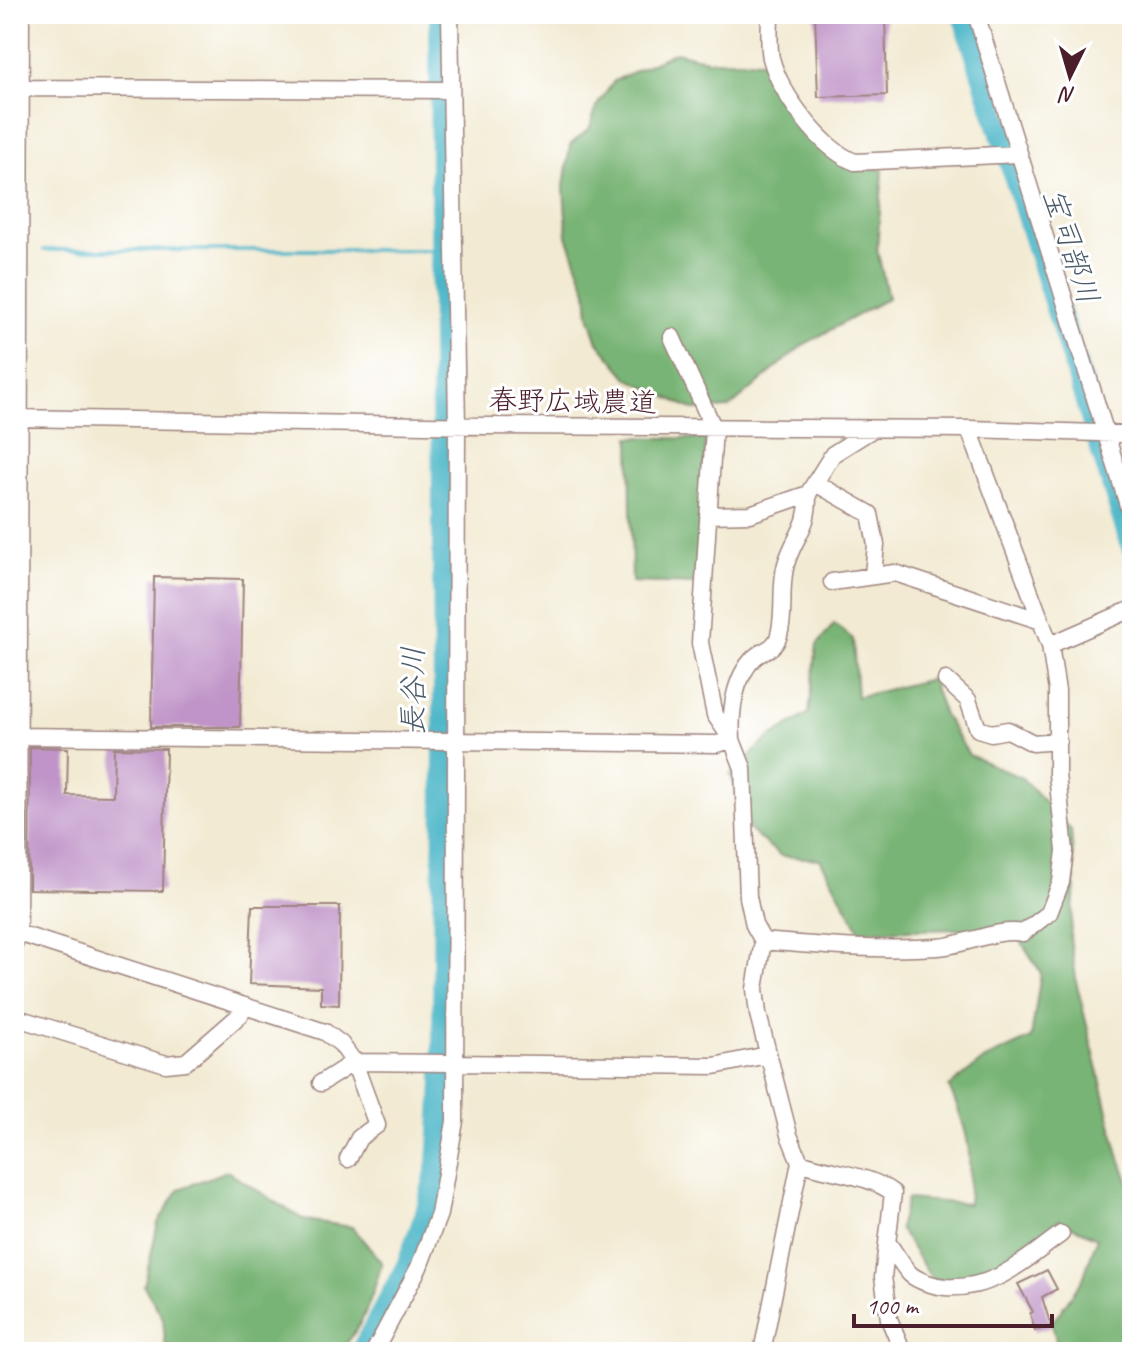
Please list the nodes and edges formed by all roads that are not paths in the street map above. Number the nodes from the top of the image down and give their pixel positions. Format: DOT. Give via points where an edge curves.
graph roads {
  1 [pos="21,14"];
  2 [pos="450,14"];
  3 [pos="770,14"];
  4 [pos="976,14"];
  5 [pos="17,88"];
  6 [pos="450,90"];
  7 [pos="1018,154"];
  8 [pos="672,337"];
  9 [pos="17,418"];
  10 [pos="457,426"];
  11 [pos="714,429"];
  12 [pos="873,429"];
  13 [pos="969,429"];
  14 [pos="1103,434"];
  15 [pos="1132,434"];
  16 [pos="813,489"];
  17 [pos="708,515"];
  18 [pos="1132,518"];
  19 [pos="873,574"];
  20 [pos="832,582"];
  21 [pos="1132,609"];
  22 [pos="1041,621"];
  23 [pos="1050,645"];
  24 [pos="946,680"];
  25 [pos="16,736"];
  26 [pos="732,740"];
  27 [pos="448,741"];
  28 [pos="1058,741"];
  29 [pos="16,938"];
  30 [pos="763,941"];
  31 [pos="245,1006"];
  32 [pos="14,1017"];
  33 [pos="767,1055"];
  34 [pos="354,1062"];
  35 [pos="447,1063"];
  36 [pos="321,1083"];
  37 [pos="348,1159"];
  38 [pos="800,1162"];
  39 [pos="1061,1234"];
  40 [pos="888,1243"];
  41 [pos="374,1352"];
  42 [pos="762,1352"];
  43 [pos="903,1352"];
  1 -- 5 [label="street"];
  2 -- 6 [label="street"];
  3 -- 7 [label="street" via="770,56 783,92 838,155 855,162"];
  4 -- 7 [label="street"];
  5 -- 6 [label="street"];
  5 -- 9 [label="street"];
  6 -- 10 [label="street"];
  7 -- 14 [label="street"];
  8 -- 11 [label="street"];
  9 -- 10 [label="street, 春野広域農道"];
  9 -- 25 [label="street"];
  10 -- 11 [label="street, 春野広域農道"];
  10 -- 27 [label="street"];
  11 -- 12 [label="street, 春野広域農道"];
  11 -- 17 [label="street"];
  12 -- 13 [label="street, 春野広域農道"];
  12 -- 16 [label="street" via="833,454"];
  13 -- 14 [label="street, 春野広域農道"];
  13 -- 22 [label="street"];
  14 -- 15 [label="street, 春野広域農道"];
  14 -- 18 [label="street"];
  16 -- 17 [label="street" via="750,514"];
  16 -- 19 [label="street" via="870,514 876,545"];
  16 -- 26 [label="street" via="808,518 786,563 778,637 742,677 730,719"];
  17 -- 26 [label="street" via="700,643 715,715"];
  19 -- 20 [label="street"];
  19 -- 22 [label="street" via="895,573"];
  21 -- 23 [label="street"];
  22 -- 23 [label="street"];
  23 -- 28 [label="street"];
  24 -- 28 [label="street" via="968,700 978,729 1008,730 1033,743"];
  25 -- 27 [label="street"];
  25 -- 29 [label="street"];
  26 -- 27 [label="street"];
  26 -- 30 [label="street" via="743,768 748,897"];
  27 -- 35 [label="street"];
  28 -- 30 [label="street" via="1065,851 1061,882 1049,913 1023,933 1009,931 942,947 891,949"];
  29 -- 31 [label="street"];
  30 -- 33 [label="street" via="755,989"];
  31 -- 32 [label="street" via="186,1062 166,1064"];
  31 -- 34 [label="street" via="325,1032"];
  33 -- 35 [label="street" via="714,1066"];
  33 -- 38 [label="street"];
  34 -- 35 [label="street"];
  34 -- 36 [label="street"];
  34 -- 37 [label="street" via="377,1125 359,1138"];
  35 -- 41 [label="street" via="455,1121 439,1214 419,1267"];
  38 -- 40 [label="street" via="881,1183 893,1193"];
  38 -- 42 [label="street"];
  39 -- 40 [label="street" via="1009,1271 983,1285 962,1288 912,1276"];
  40 -- 43 [label="street" via="883,1277 889,1319"];
}
